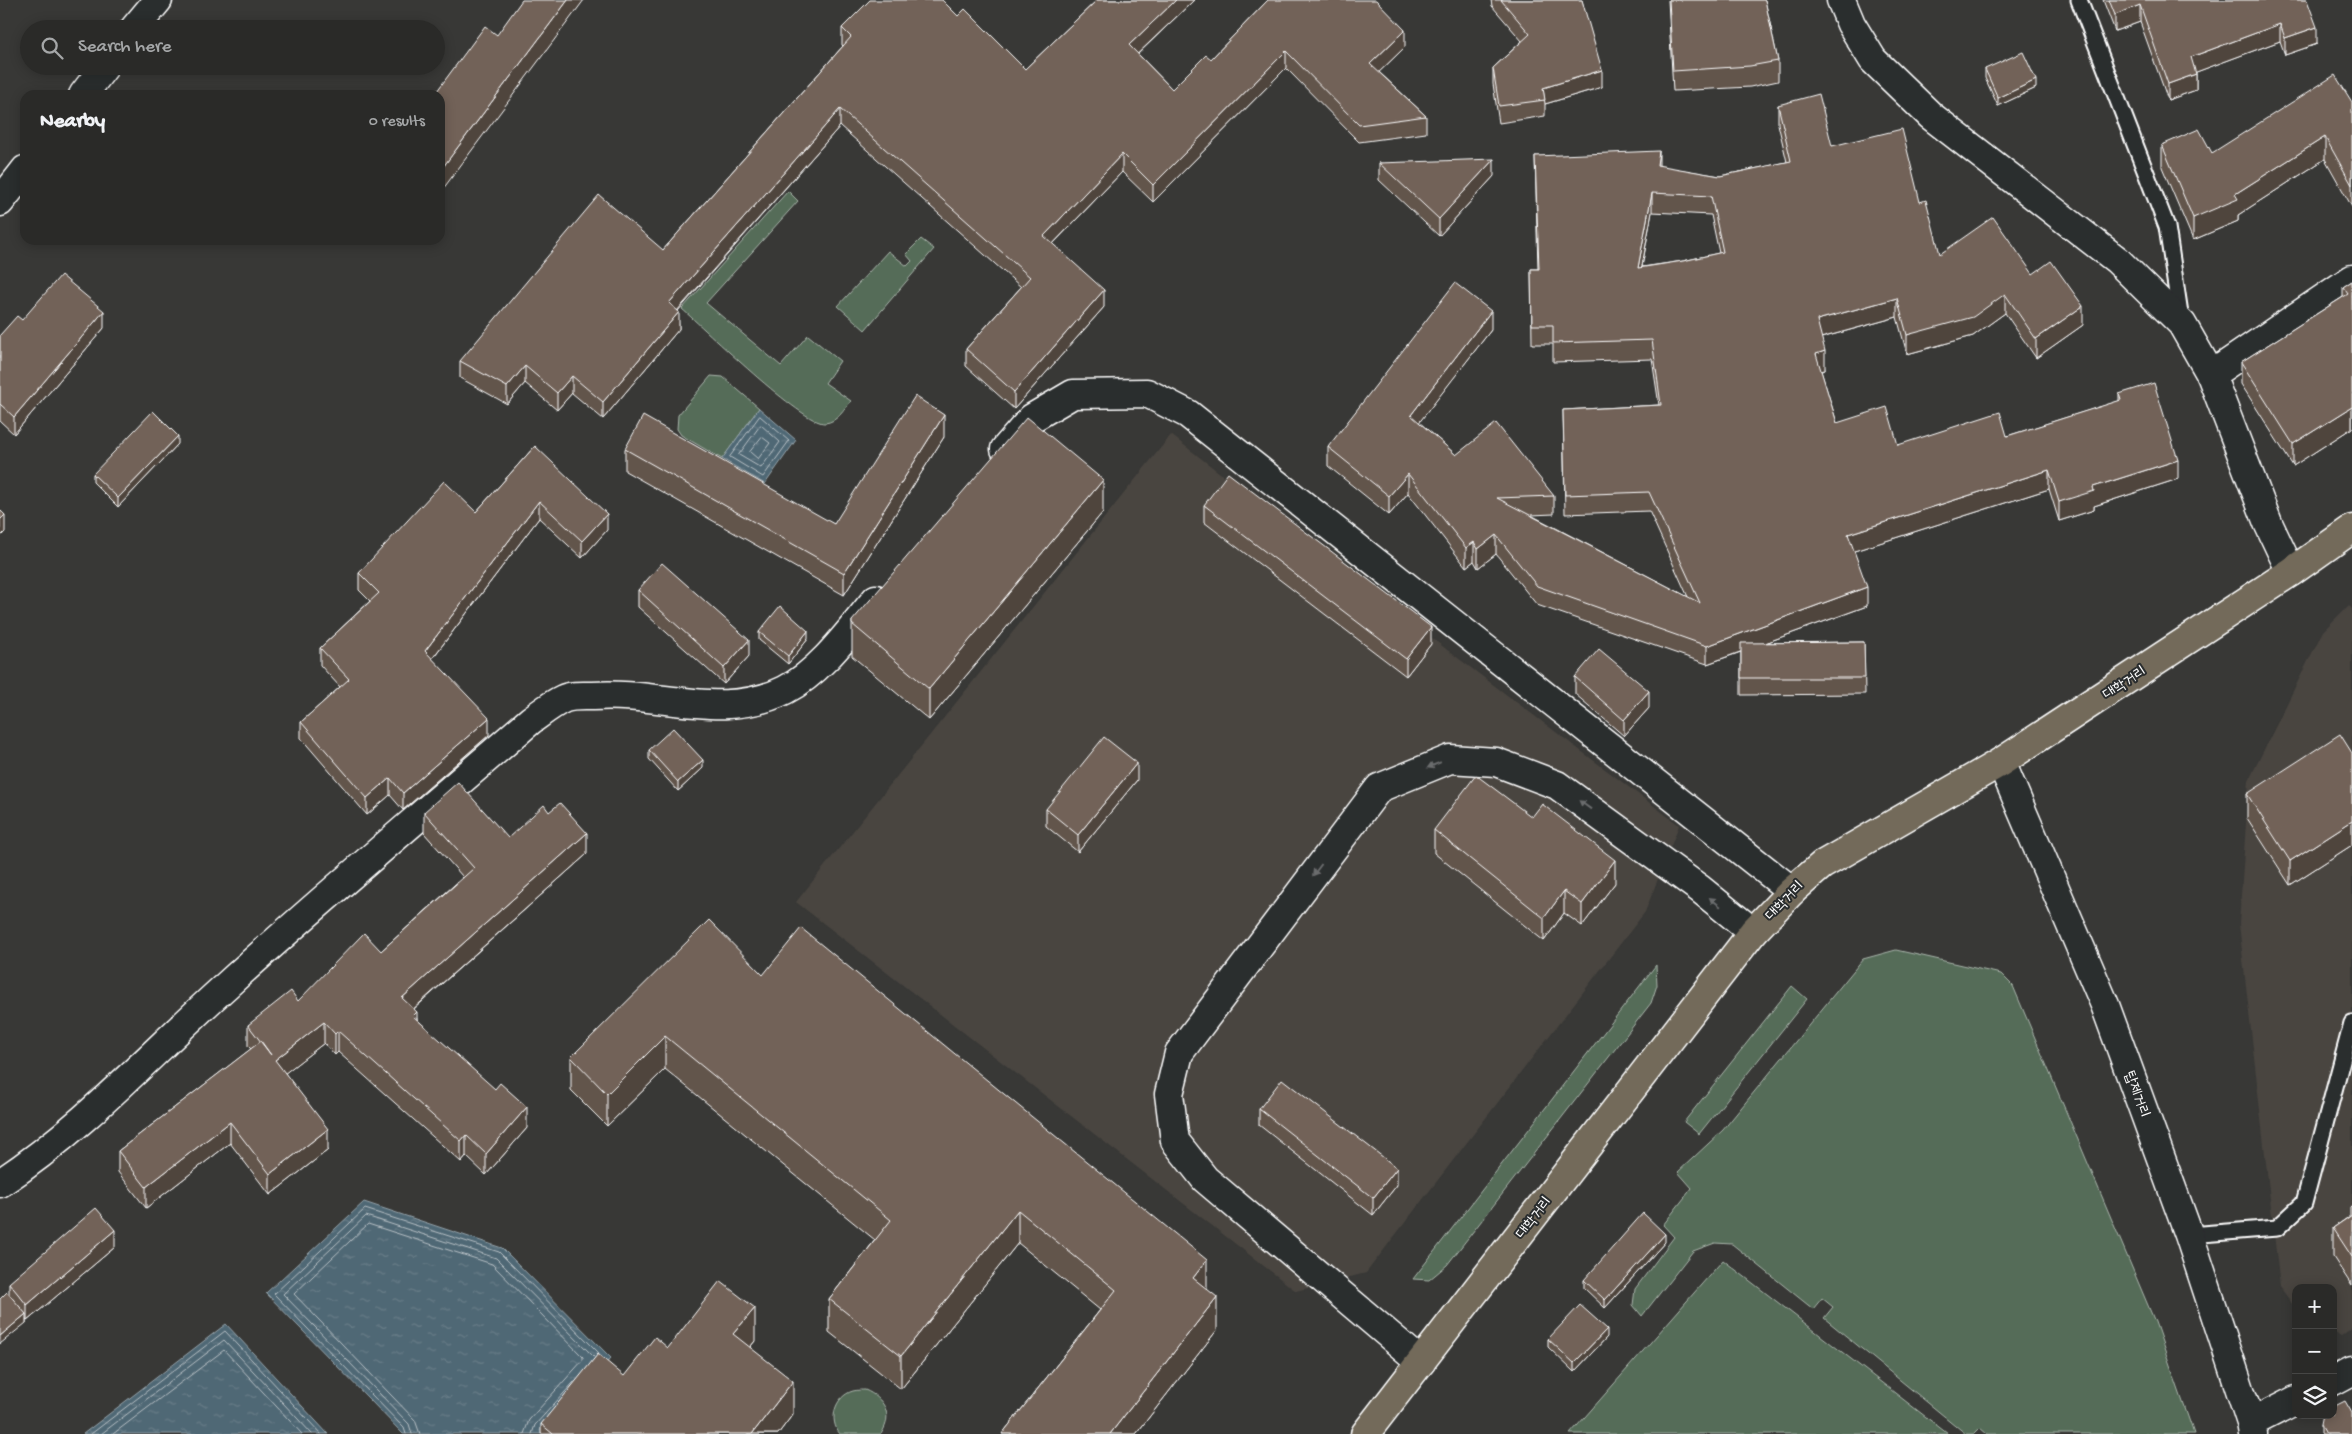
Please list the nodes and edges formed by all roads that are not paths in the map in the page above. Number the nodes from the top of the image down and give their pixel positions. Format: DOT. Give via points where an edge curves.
graph roads {
  1 [pos="158,0"];
  2 [pos="1841,0"];
  3 [pos="2079,0"];
  4 [pos="141,20"];
  5 [pos="98,75"];
  6 [pos="87,90"];
  7 [pos="20,176"];
  8 [pos="0,202"];
  9 [pos="2352,279"];
  10 [pos="2182,324"];
  11 [pos="2211,375"];
  12 [pos="988,469"];
  13 [pos="2352,529"];
  14 [pos="2291,572"];
  15 [pos="893,580"];
  16 [pos="2001,762"];
  17 [pos="1792,891"];
  18 [pos="1753,932"];
  19 [pos="2352,1023"];
  20 [pos="0,1184"];
  21 [pos="2189,1235"];
  22 [pos="1421,1362"];
  23 [pos="2352,1371"];
  24 [pos="2337,1379"];
  25 [pos="2292,1403"];
  26 [pos="2252,1429"];
  27 [pos="1365,1434"];
  1 -- 4 [label="street"];
  2 -- 10 [label="street" via="1873,60 1931,116 2117,260"];
  3 -- 10 [label="lane" via="2167,227"];
  5 -- 6 [label="street"];
  7 -- 8 [label="street"];
  9 -- 11 [label="street"];
  10 -- 11 [label="street"];
  11 -- 14 [label="street" via="2268,523"];
  12 -- 17 [label="street" via="1032,418 1073,394 1148,392 1188,414"];
  13 -- 14 [label="main road, 대학거리"];
  14 -- 16 [label="main road, 대학거리"];
  15 -- 20 [label="street" via="824,660 787,689 764,699 706,706 607,695 564,698 531,720 226,985 96,1108"];
  16 -- 17 [label="main road, 대학거리" via="1822,864"];
  16 -- 21 [label="street, 탑제거리" via="2105,1005"];
  17 -- 18 [label="main road, 대학거리"];
  18 -- 22 [label="main road, 대학거리"];
  18 -- 22 [label="street, one-way" via="1700,889 1557,785 1496,762 1450,759 1378,788 1179,1052 1169,1094 1175,1140 1205,1179"];
  19 -- 21 [label="lane" via="2304,1203 2277,1228"];
  21 -- 26 [label="street, 탑제거리"];
  22 -- 27 [label="main road, 대학거리"];
  23 -- 24 [label="street"];
  25 -- 26 [label="street"];
}
